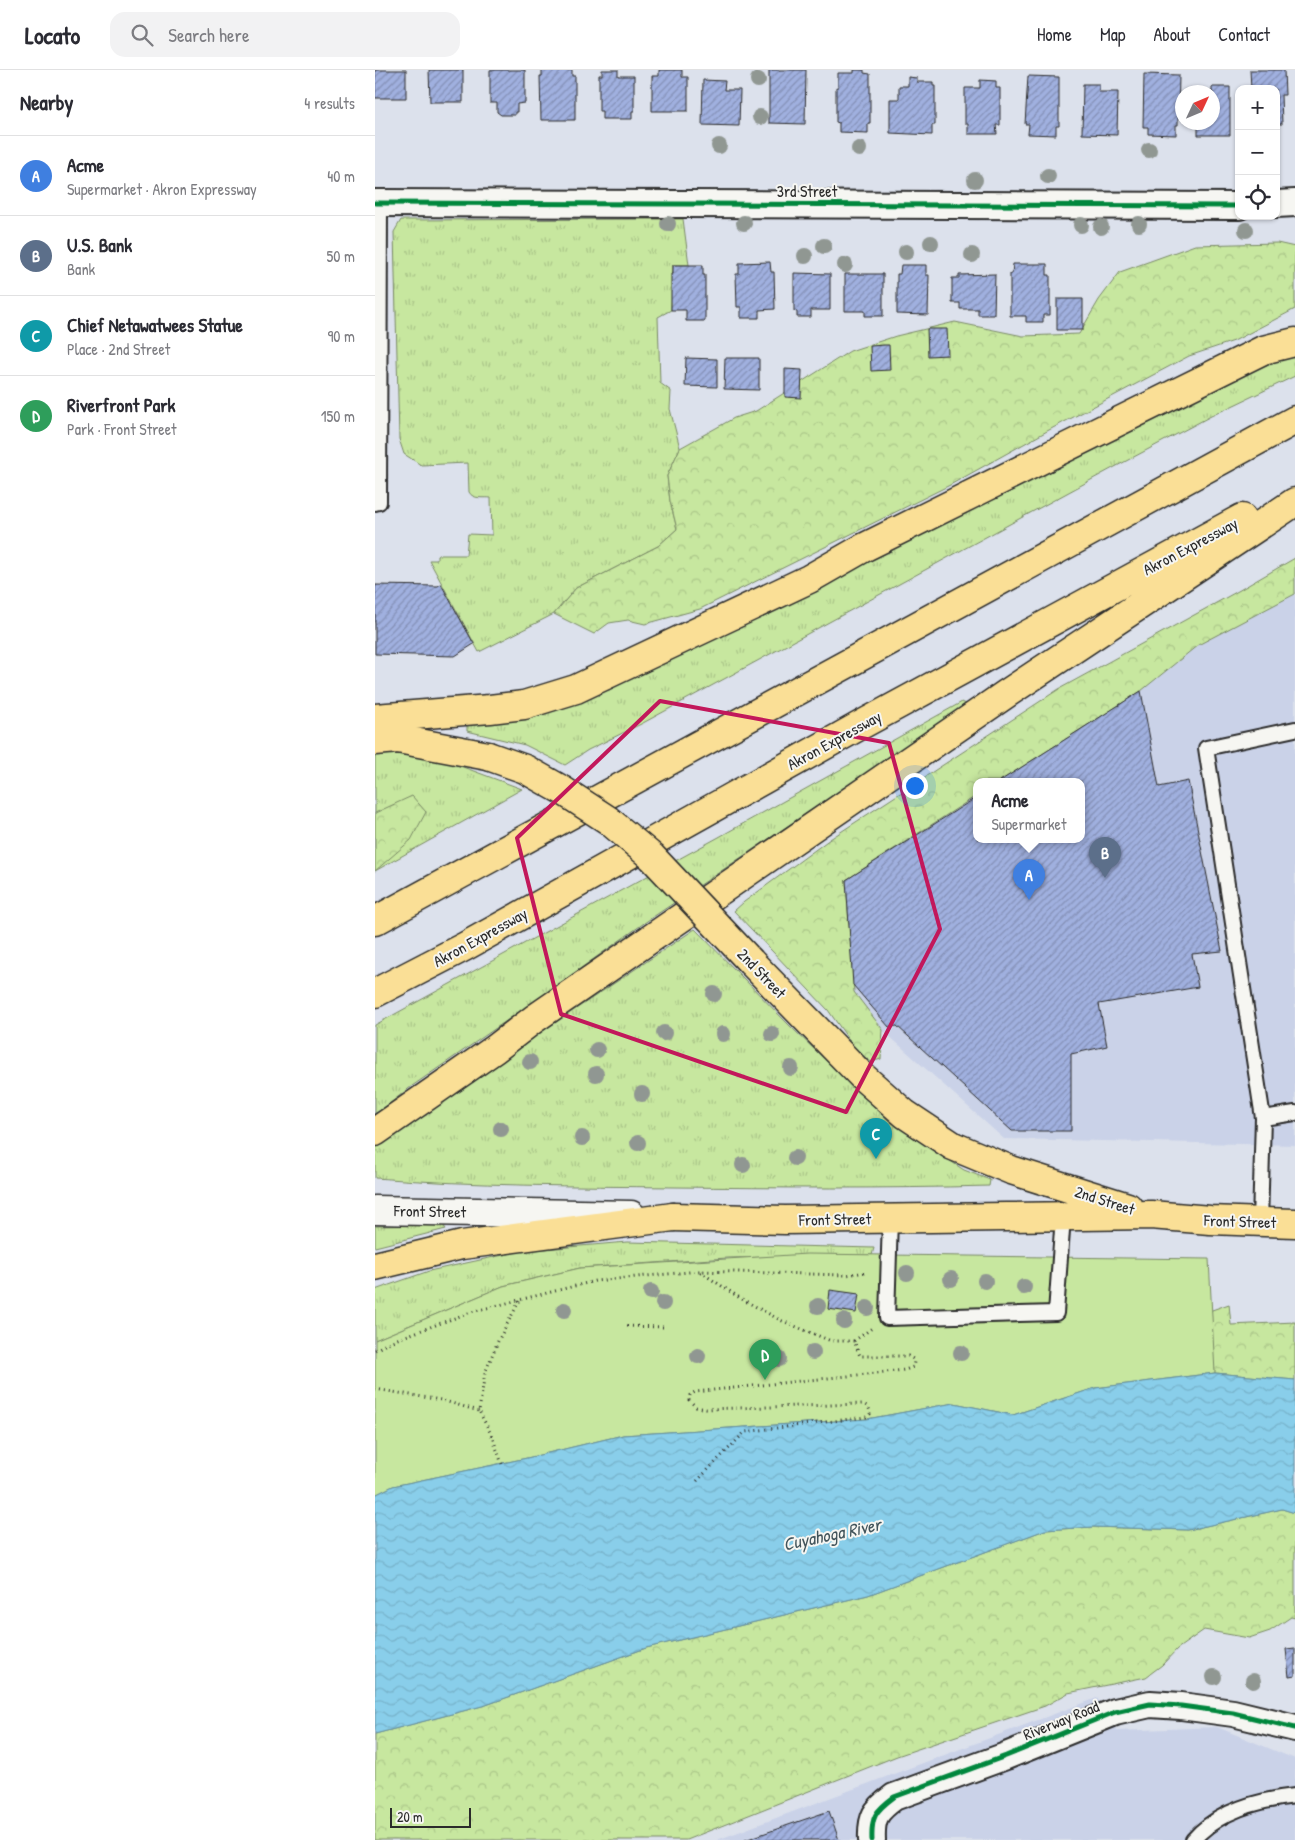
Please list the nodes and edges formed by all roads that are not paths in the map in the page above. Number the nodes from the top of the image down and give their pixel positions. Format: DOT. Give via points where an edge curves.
graph roads {
  1 [pos="377,203"];
  2 [pos="1295,203"];
  3 [pos="1280,204"];
  4 [pos="1235,206"];
  5 [pos="1295,342"];
  6 [pos="377,416"];
  7 [pos="1295,420"];
  8 [pos="1295,489"];
  9 [pos="1295,502"];
  10 [pos="375,503"];
  11 [pos="375,718"];
  12 [pos="1295,729"];
  13 [pos="383,739"];
  14 [pos="375,921"];
  15 [pos="375,993"];
  16 [pos="1295,1113"];
  17 [pos="1263,1118"];
  18 [pos="375,1132"];
  19 [pos="375,1210"];
  20 [pos="1151,1214"];
  21 [pos="1063,1216"];
  22 [pos="673,1217"];
  23 [pos="890,1218"];
  24 [pos="1260,1222"];
  25 [pos="1295,1223"];
  26 [pos="375,1266"];
  27 [pos="1295,1728"];
  28 [pos="1295,1796"];
  29 [pos="872,1840"];
  30 [pos="1193,1840"];
  1 -- 4 [label="street, 3rd Street"];
  1 -- 6 [label="lane"];
  2 -- 3 [label="street"];
  5 -- 11 [label="main road" via="1263,350 865,547 809,579 576,689 524,705"];
  6 -- 10 [label="lane" via="379,502"];
  7 -- 14 [label="main road"];
  8 -- 15 [label="main road, Akron Expressway"];
  9 -- 18 [label="main road" via="998,700 533,1019"];
  12 -- 17 [label="lane" via="1206,748"];
  13 -- 20 [label="main road, 2nd Street, bridge" via="488,756 525,769 562,790 608,820 652,857 862,1076 905,1114 953,1146 1011,1170"];
  16 -- 17 [label="lane"];
  17 -- 24 [label="lane"];
  19 -- 22 [label="main road, Front Street"];
  20 -- 21 [label="main road, Front Street"];
  20 -- 24 [label="main road, Front Street"];
  21 -- 23 [label="main road, Front Street"];
  21 -- 23 [label="lane" via="1056,1313 887,1318"];
  22 -- 23 [label="main road, Front Street"];
  22 -- 26 [label="main road" via="462,1245"];
  24 -- 25 [label="main road, Front Street"];
  27 -- 29 [label="street, Riverway Road" via="1233,1713 1181,1706 1150,1704 1115,1712 894,1797 878,1809 872,1824"];
  28 -- 30 [label="lane" via="1254,1804 1221,1816"];
}
